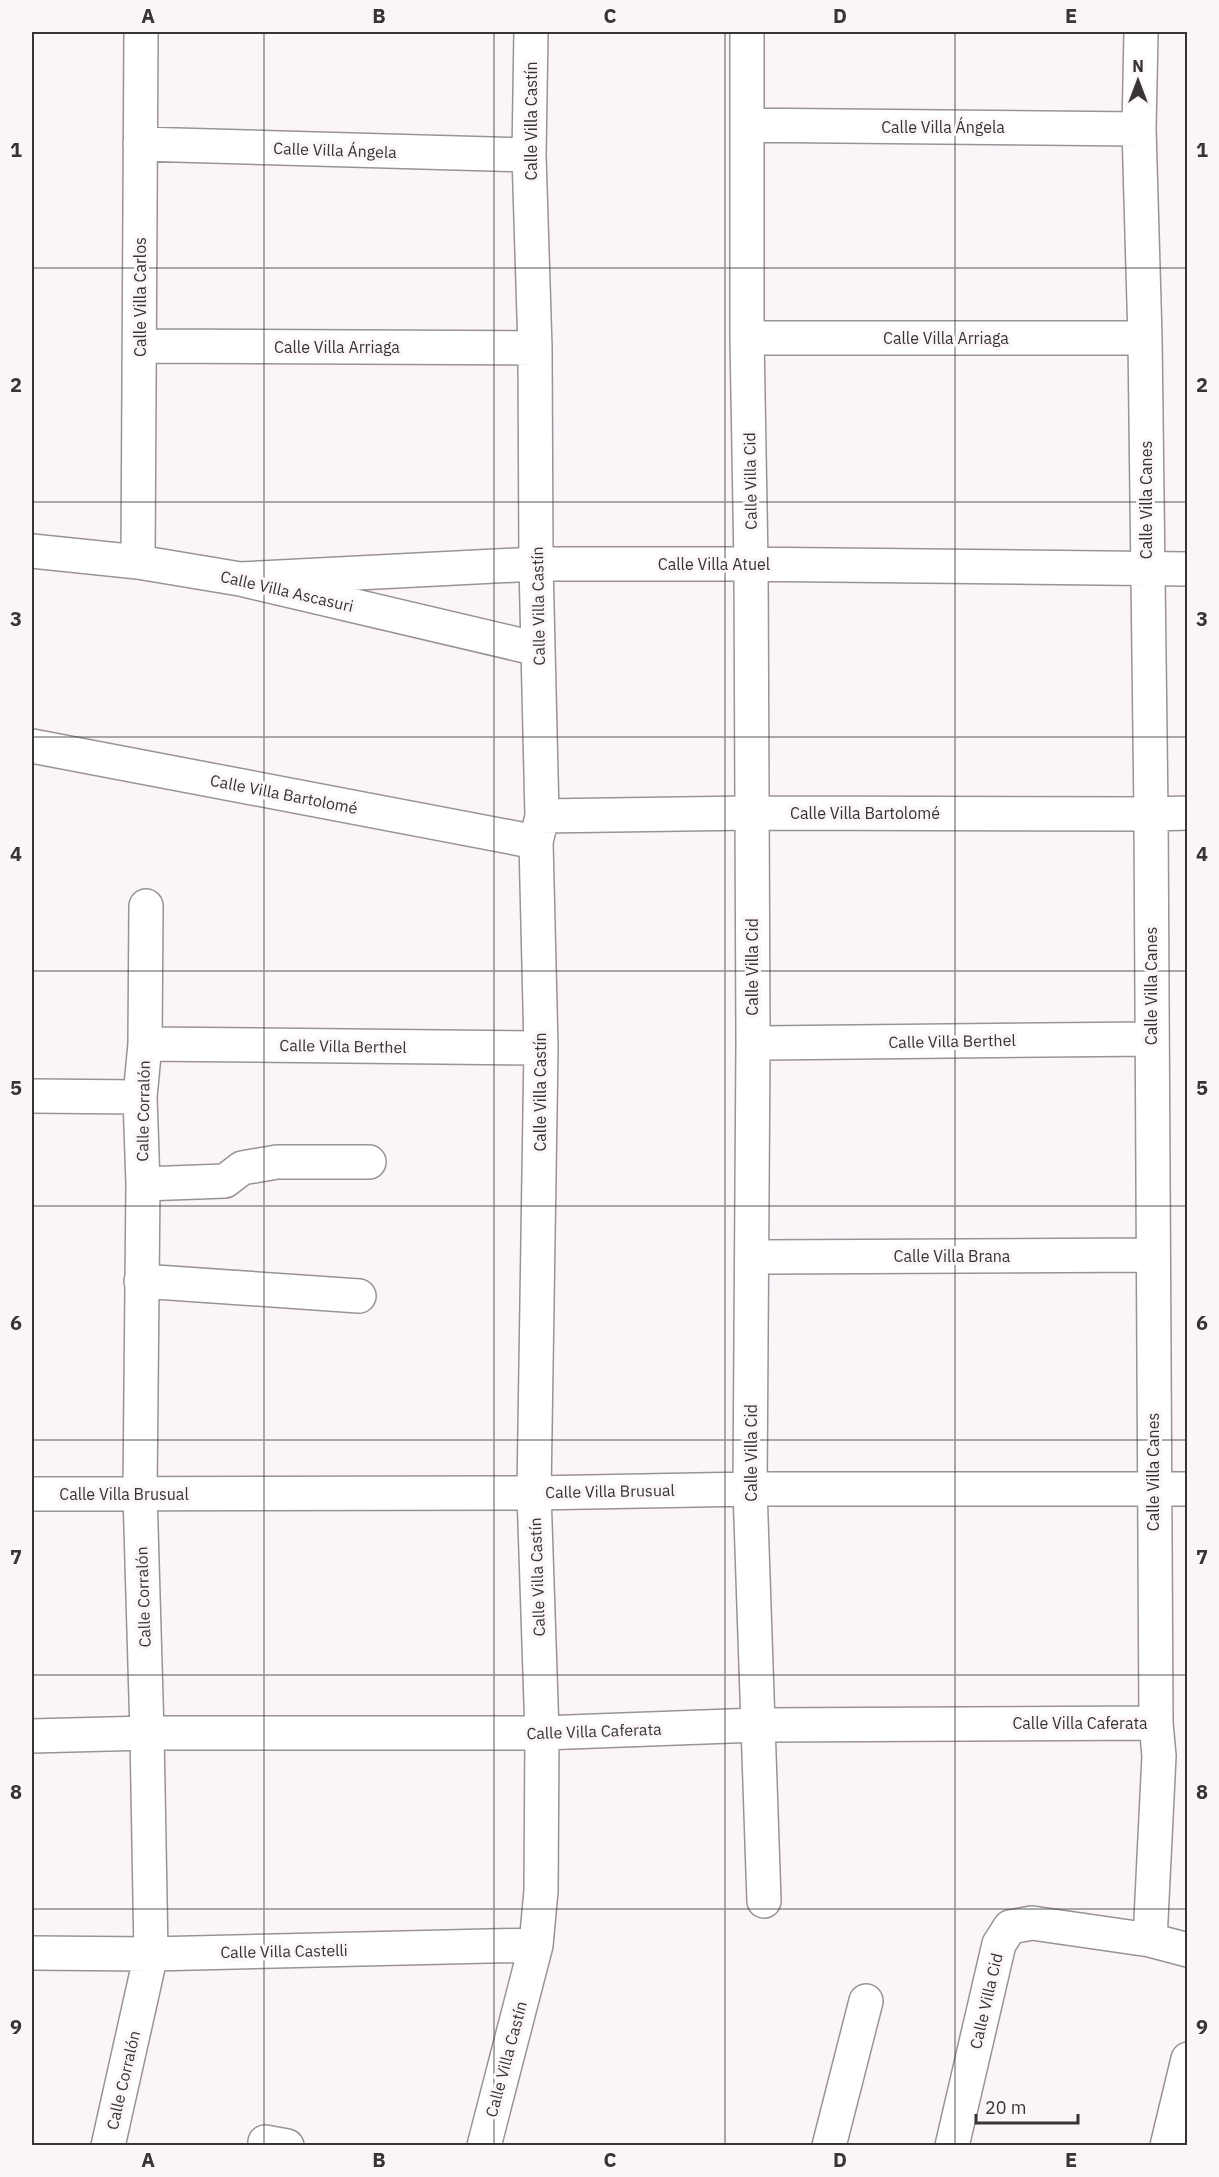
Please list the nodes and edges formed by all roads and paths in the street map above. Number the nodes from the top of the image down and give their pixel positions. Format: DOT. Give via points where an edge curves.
graph roads {
  1 [pos="141,32"];
  2 [pos="531,32"];
  3 [pos="747,32"];
  4 [pos="1141,32"];
  5 [pos="748,125"];
  6 [pos="1139,129"];
  7 [pos="140,144"];
  8 [pos="529,155"];
  9 [pos="747,338"];
  10 [pos="1145,338"];
  11 [pos="140,346"];
  12 [pos="535,348"];
  13 [pos="32,551"];
  14 [pos="138,562"];
  15 [pos="536,564"];
  16 [pos="751,564"];
  17 [pos="1146,569"];
  18 [pos="1188,569"];
  19 [pos="240,579"];
  20 [pos="538,649"];
  21 [pos="32,746"];
  22 [pos="751,813"];
  23 [pos="1188,813"];
  24 [pos="1150,814"];
  25 [pos="539,829"];
  26 [pos="146,906"];
  27 [pos="1151,1039"];
  28 [pos="753,1043"];
  29 [pos="145,1044"];
  30 [pos="541,1048"];
  31 [pos="32,1096"];
  32 [pos="140,1096"];
  33 [pos="369,1162"];
  34 [pos="143,1184"];
  35 [pos="1152,1255"];
  36 [pos="752,1257"];
  37 [pos="141,1281"];
  38 [pos="359,1296"];
  39 [pos="750,1489"];
  40 [pos="1188,1489"];
  41 [pos="1153,1490"];
  42 [pos="140,1493"];
  43 [pos="534,1493"];
  44 [pos="32,1494"];
  45 [pos="1156,1723"];
  46 [pos="757,1725"];
  47 [pos="147,1733"];
  48 [pos="542,1733"];
  49 [pos="32,1736"];
  50 [pos="764,1901"];
  51 [pos="1150,1940"];
  52 [pos="536,1945"];
  53 [pos="1188,1950"];
  54 [pos="32,1953"];
  55 [pos="151,1954"];
  56 [pos="866,2001"];
  57 [pos="1188,2059"];
  58 [pos="108,2145"];
  59 [pos="484,2145"];
  60 [pos="829,2145"];
  61 [pos="952,2145"];
  62 [pos="1167,2145"];
  1 -- 7 [label="street, Calle Villa Carlos"];
  2 -- 8 [label="street, Calle Villa Castín"];
  3 -- 5 [label="street, Calle Villa Cid"];
  4 -- 6 [label="street, Calle Villa Canes"];
  5 -- 6 [label="street, Calle Villa Ángela"];
  5 -- 9 [label="street, Calle Villa Cid"];
  6 -- 10 [label="street, Calle Villa Canes"];
  7 -- 8 [label="street, Calle Villa Ángela"];
  7 -- 11 [label="street, Calle Villa Carlos"];
  8 -- 12 [label="street, Calle Villa Castín"];
  9 -- 10 [label="street, Calle Villa Arriaga"];
  9 -- 16 [label="street, Calle Villa Cid"];
  10 -- 17 [label="street, Calle Villa Canes"];
  11 -- 12 [label="street, Calle Villa Arriaga"];
  11 -- 14 [label="street, Calle Villa Carlos"];
  12 -- 15 [label="street, Calle Villa Castín"];
  13 -- 14 [label="street, Calle Villa Ascasuri"];
  14 -- 19 [label="street, Calle Villa Ascasuri"];
  15 -- 16 [label="street, Calle Villa Atuel"];
  15 -- 19 [label="street, Calle Villa Atuel"];
  15 -- 20 [label="street, Calle Villa Castín"];
  16 -- 17 [label="street, Calle Villa Atuel"];
  16 -- 22 [label="street, Calle Villa Cid"];
  17 -- 18 [label="street, Calle Villa Atuel"];
  17 -- 24 [label="street, Calle Villa Canes"];
  19 -- 20 [label="street, Calle Villa Ascasuri"];
  20 -- 25 [label="street, Calle Villa Castín"];
  21 -- 25 [label="street, Calle Villa Bartolomé"];
  22 -- 24 [label="street, Calle Villa Bartolomé"];
  22 -- 25 [label="street, Calle Villa Bartolomé"];
  22 -- 28 [label="street, Calle Villa Cid"];
  23 -- 24 [label="street, Calle Villa Bartolomé"];
  24 -- 27 [label="street, Calle Villa Canes"];
  25 -- 30 [label="street, Calle Villa Castín"];
  26 -- 29 [label="street, Calle Corralón"];
  27 -- 28 [label="street, Calle Villa Berthel"];
  27 -- 35 [label="street, Calle Villa Canes"];
  28 -- 36 [label="street, Calle Villa Cid"];
  29 -- 30 [label="street, Calle Villa Berthel"];
  29 -- 32 [label="street, Calle Corralón"];
  30 -- 43 [label="street, Calle Villa Castín"];
  31 -- 32 [label="street"];
  32 -- 34 [label="street, Calle Corralón"];
  33 -- 34 [label="street" via="277,1162 242,1168 225,1180"];
  34 -- 37 [label="street, Calle Corralón"];
  35 -- 36 [label="street, Calle Villa Brana"];
  35 -- 41 [label="street, Calle Villa Canes"];
  36 -- 39 [label="street, Calle Villa Cid"];
  37 -- 38 [label="street"];
  37 -- 42 [label="street, Calle Corralón"];
  39 -- 41 [label="street, Calle Villa Brusual"];
  39 -- 43 [label="street, Calle Villa Brusual"];
  39 -- 46 [label="street, Calle Villa Cid"];
  40 -- 41 [label="street, Calle Villa Brusual"];
  41 -- 45 [label="street, Calle Villa Canes"];
  42 -- 43 [label="street, Calle Villa Brusual"];
  42 -- 44 [label="street, Calle Villa Brusual"];
  42 -- 47 [label="street, Calle Corralón"];
  43 -- 48 [label="street, Calle Villa Castín"];
  45 -- 46 [label="street, Calle Villa Caferata"];
  45 -- 51 [label="street, Calle Villa Canes" via="1159,1756"];
  46 -- 48 [label="street, Calle Villa Caferata"];
  46 -- 50 [label="street, Calle Villa Cid"];
  47 -- 48 [label="street, Calle Villa Caferata"];
  47 -- 49 [label="street, Calle Villa Caferata"];
  47 -- 55 [label="street, Calle Corralón"];
  48 -- 52 [label="street, Calle Villa Castín" via="541,1891"];
  51 -- 53 [label="street, Calle Villa Cid"];
  51 -- 61 [label="street, Calle Villa Cid" via="1032,1923 1010,1927 999,1944"];
  52 -- 55 [label="street, Calle Villa Castelli"];
  52 -- 59 [label="street, Calle Villa Castín"];
  54 -- 55 [label="street, Calle Villa Castelli"];
  55 -- 58 [label="street, Calle Corralón"];
  56 -- 60 [label="street"];
  57 -- 62 [label="street"];
}
